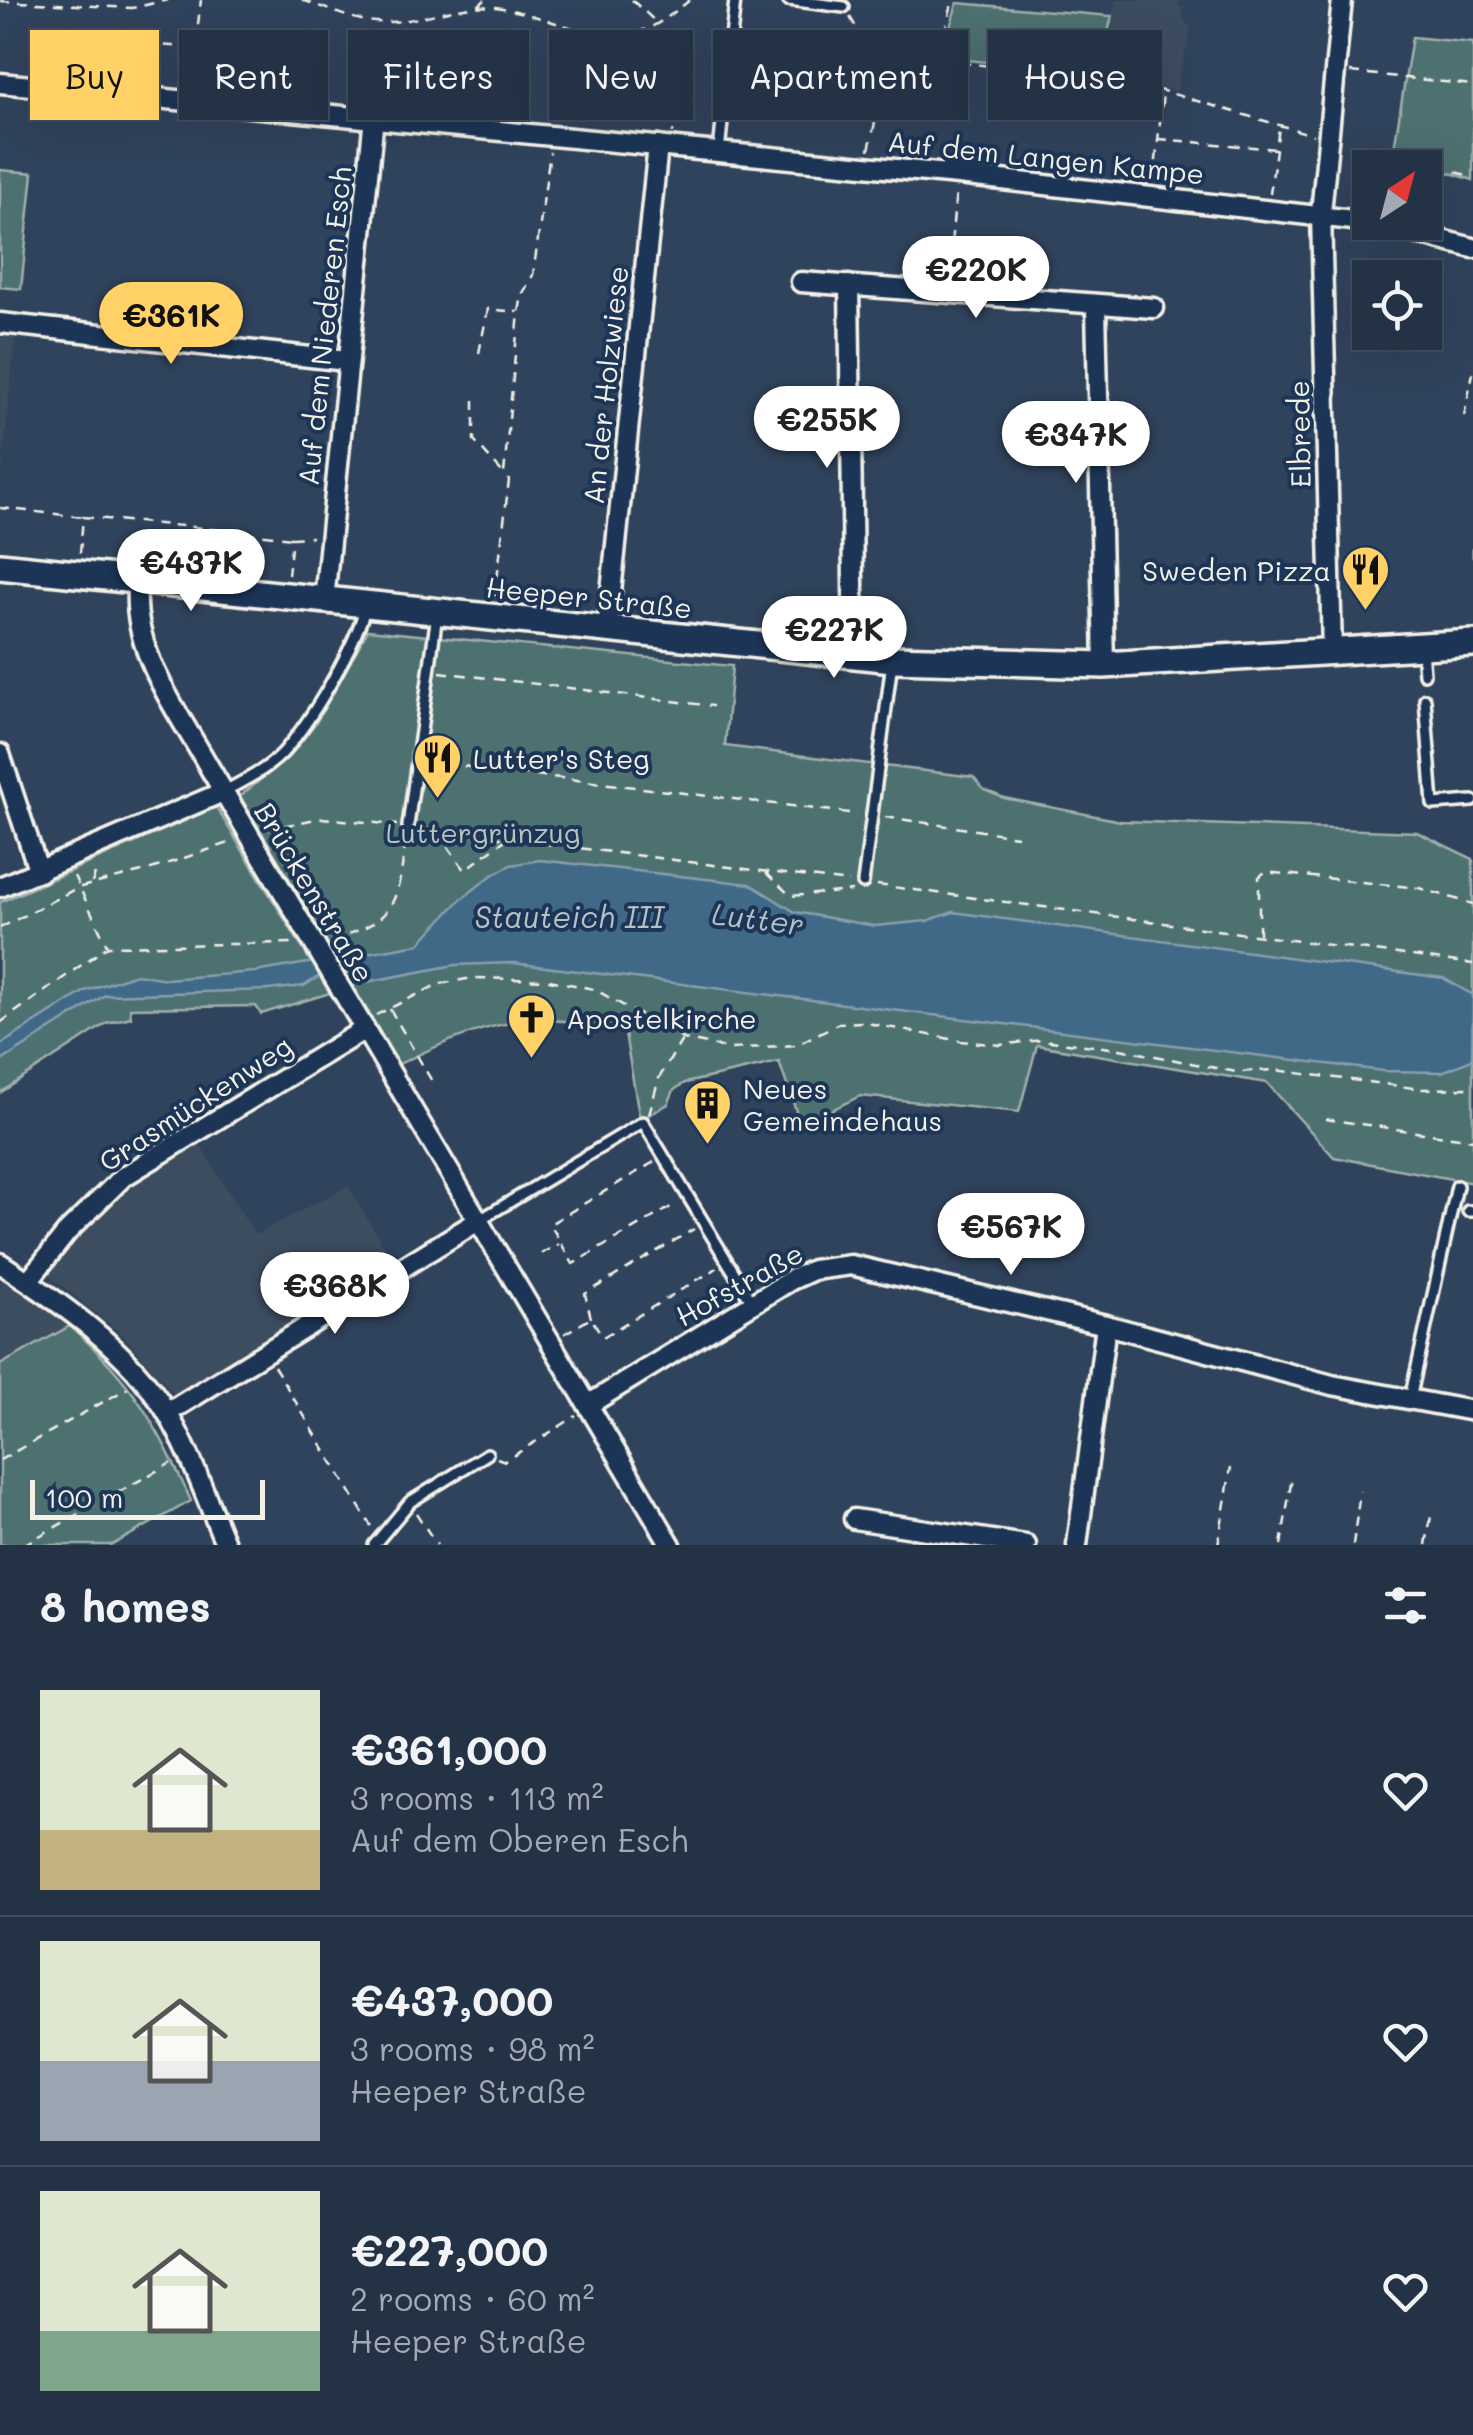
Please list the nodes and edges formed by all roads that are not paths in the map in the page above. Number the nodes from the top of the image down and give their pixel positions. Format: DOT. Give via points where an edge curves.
graph roads {
  1 [pos="736,0"];
  2 [pos="788,0"];
  3 [pos="1342,0"];
  4 [pos="844,7"];
  5 [pos="0,83"];
  6 [pos="348,115"];
  7 [pos="374,120"];
  8 [pos="404,120"];
  9 [pos="665,146"];
  10 [pos="719,151"];
  11 [pos="1321,213"];
  12 [pos="1352,219"];
  13 [pos="1442,240"];
  14 [pos="1473,248"];
  15 [pos="800,282"];
  16 [pos="849,285"];
  17 [pos="1096,307"];
  18 [pos="1154,308"];
  19 [pos="0,323"];
  20 [pos="348,361"];
  21 [pos="0,566"];
  22 [pos="138,581"];
  23 [pos="324,600"];
  24 [pos="366,604"];
  25 [pos="437,611"];
  26 [pos="606,630"];
  27 [pos="1473,643"];
  28 [pos="1422,646"];
  29 [pos="1332,653"];
  30 [pos="854,656"];
  31 [pos="893,659"];
  32 [pos="1104,664"];
  33 [pos="1424,674"];
  34 [pos="1425,699"];
  35 [pos="0,754"];
  36 [pos="223,792"];
  37 [pos="1473,802"];
  38 [pos="408,826"];
  39 [pos="39,872"];
  40 [pos="863,884"];
  41 [pos="0,886"];
  42 [pos="363,1026"];
  43 [pos="1457,1186"];
  44 [pos="478,1221"];
  45 [pos="0,1263"];
  46 [pos="28,1281"];
  47 [pos="753,1304"];
  48 [pos="1106,1325"];
  49 [pos="1410,1399"];
  50 [pos="588,1406"];
  51 [pos="1473,1411"];
  52 [pos="167,1413"];
  53 [pos="486,1454"];
  54 [pos="854,1519"];
  55 [pos="376,1542"];
  56 [pos="226,1545"];
  57 [pos="671,1545"];
  58 [pos="1026,1545"];
  59 [pos="1077,1545"];
  1 -- 10 [label="lane"];
  2 -- 4 [label="lane"];
  3 -- 11 [label="street, Elbrede"];
  5 -- 6 [label="street, Auf dem Langen Kampe"];
  7 -- 20 [label="street, Auf dem Niederen Esch"];
  8 -- 9 [label="street, Auf dem Langen Kampe"];
  9 -- 10 [label="street, Auf dem Langen Kampe"];
  9 -- 26 [label="street, An der Holzwiese"];
  10 -- 11 [label="street, Auf dem Langen Kampe"];
  11 -- 12 [label="street, Auf dem Langen Kampe"];
  11 -- 29 [label="street, Elbrede"];
  13 -- 14 [label="street, Auf dem Langen Kampe"];
  15 -- 16 [label="street"];
  16 -- 17 [label="street"];
  16 -- 30 [label="street"];
  17 -- 18 [label="street"];
  17 -- 32 [label="street"];
  19 -- 20 [label="street"];
  20 -- 23 [label="street, Auf dem Niederen Esch"];
  21 -- 22 [label="main road, Heeper Straße"];
  22 -- 23 [label="main road, Heeper Straße"];
  22 -- 36 [label="street, Brückenstraße" via="134,604 143,642"];
  23 -- 24 [label="main road, Heeper Straße"];
  24 -- 25 [label="main road, Heeper Straße"];
  24 -- 36 [label="lane" via="346,651 286,749"];
  25 -- 26 [label="main road, Heeper Straße"];
  25 -- 38 [label="lane"];
  26 -- 30 [label="main road, Heeper Straße"];
  27 -- 28 [label="main road, Heeper Straße"];
  28 -- 29 [label="main road, Heeper Straße"];
  28 -- 33 [label="lane"];
  29 -- 32 [label="main road, Heeper Straße"];
  30 -- 31 [label="main road, Heeper Straße"];
  31 -- 32 [label="main road, Heeper Straße"];
  31 -- 40 [label="lane"];
  34 -- 37 [label="lane" via="1433,804"];
  35 -- 39 [label="street"];
  36 -- 39 [label="street"];
  36 -- 42 [label="street, Brückenstraße"];
  39 -- 41 [label="street"];
  42 -- 44 [label="street, Brückenstraße"];
  42 -- 46 [label="street, Grasmückenweg" via="134,1168"];
  43 -- 49 [label="lane"];
  44 -- 47 [label="lane" via="643,1122"];
  44 -- 50 [label="street, Brückenstraße"];
  44 -- 52 [label="street"];
  45 -- 46 [label="street"];
  46 -- 52 [label="street" via="75,1315"];
  47 -- 48 [label="street, Hofstraße" via="813,1270 850,1265"];
  47 -- 50 [label="street, Hofstraße"];
  48 -- 49 [label="street, Hofstraße"];
  48 -- 59 [label="street"];
  49 -- 51 [label="street, Hofstraße"];
  50 -- 57 [label="street, Brückenstraße"];
  52 -- 56 [label="street"];
  53 -- 55 [label="lane" via="410,1502"];
  54 -- 58 [label="street"];
}
